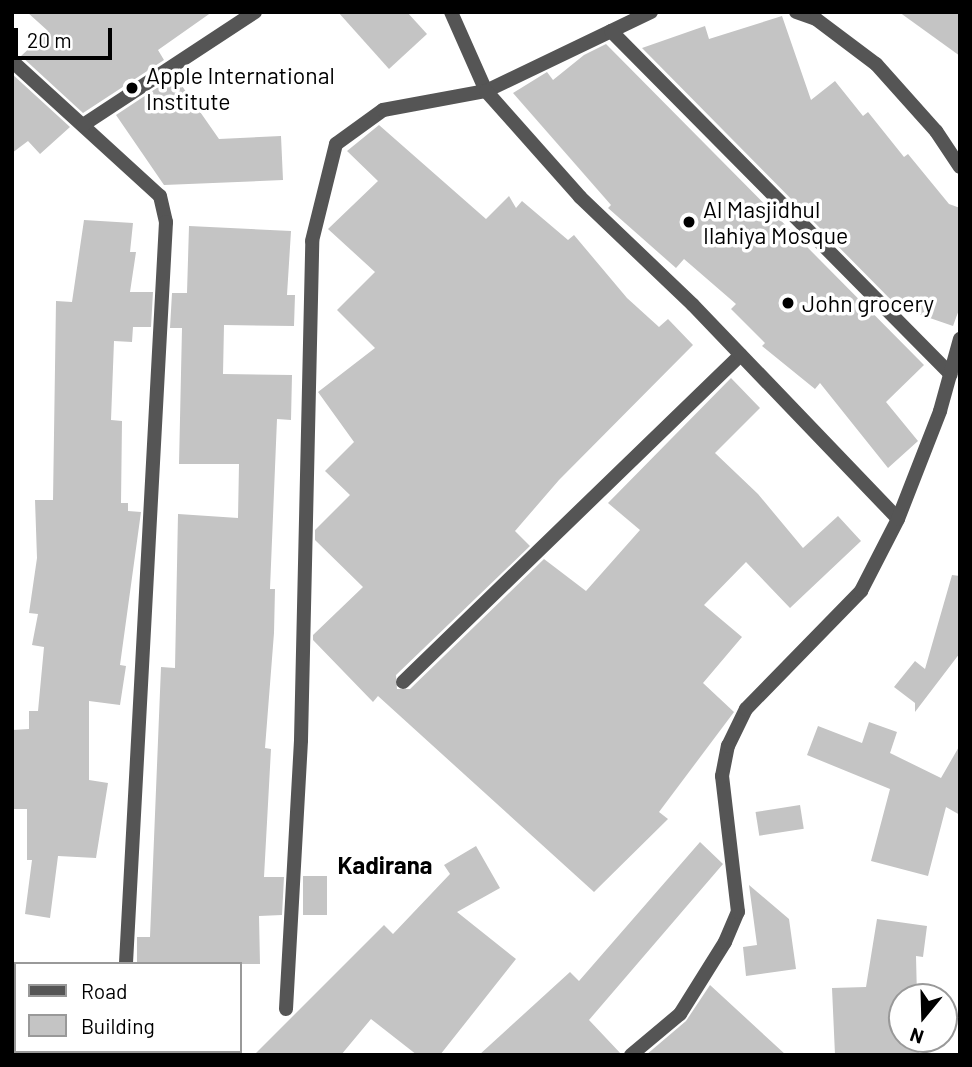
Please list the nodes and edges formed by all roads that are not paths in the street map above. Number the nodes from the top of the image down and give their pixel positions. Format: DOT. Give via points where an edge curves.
graph roads {
  1 [pos="255,12"];
  2 [pos="451,12"];
  3 [pos="651,12"];
  4 [pos="796,12"];
  5 [pos="611,31"];
  6 [pos="12,61"];
  7 [pos="486,91"];
  8 [pos="83,125"];
  9 [pos="960,167"];
  10 [pos="960,339"];
  11 [pos="741,355"];
  12 [pos="951,374"];
  13 [pos="898,519"];
  14 [pos="403,682"];
  15 [pos="126,962"];
  16 [pos="286,1009"];
  17 [pos="631,1055"];
  1 -- 8 [label="street"];
  2 -- 7 [label="street"];
  3 -- 5 [label="street"];
  4 -- 9 [label="street" via="816,19 876,64 936,131"];
  5 -- 7 [label="street"];
  5 -- 12 [label="street"];
  6 -- 8 [label="street"];
  7 -- 11 [label="street" via="580,197"];
  7 -- 16 [label="street" via="383,110 336,144 312,241 301,740"];
  8 -- 15 [label="street" via="160,196 166,222"];
  10 -- 12 [label="street"];
  11 -- 13 [label="street"];
  11 -- 14 [label="street"];
  12 -- 13 [label="street"];
  13 -- 17 [label="street" via="861,591 746,709 728,746 722,776 738,912 725,942 680,1014"];
}
